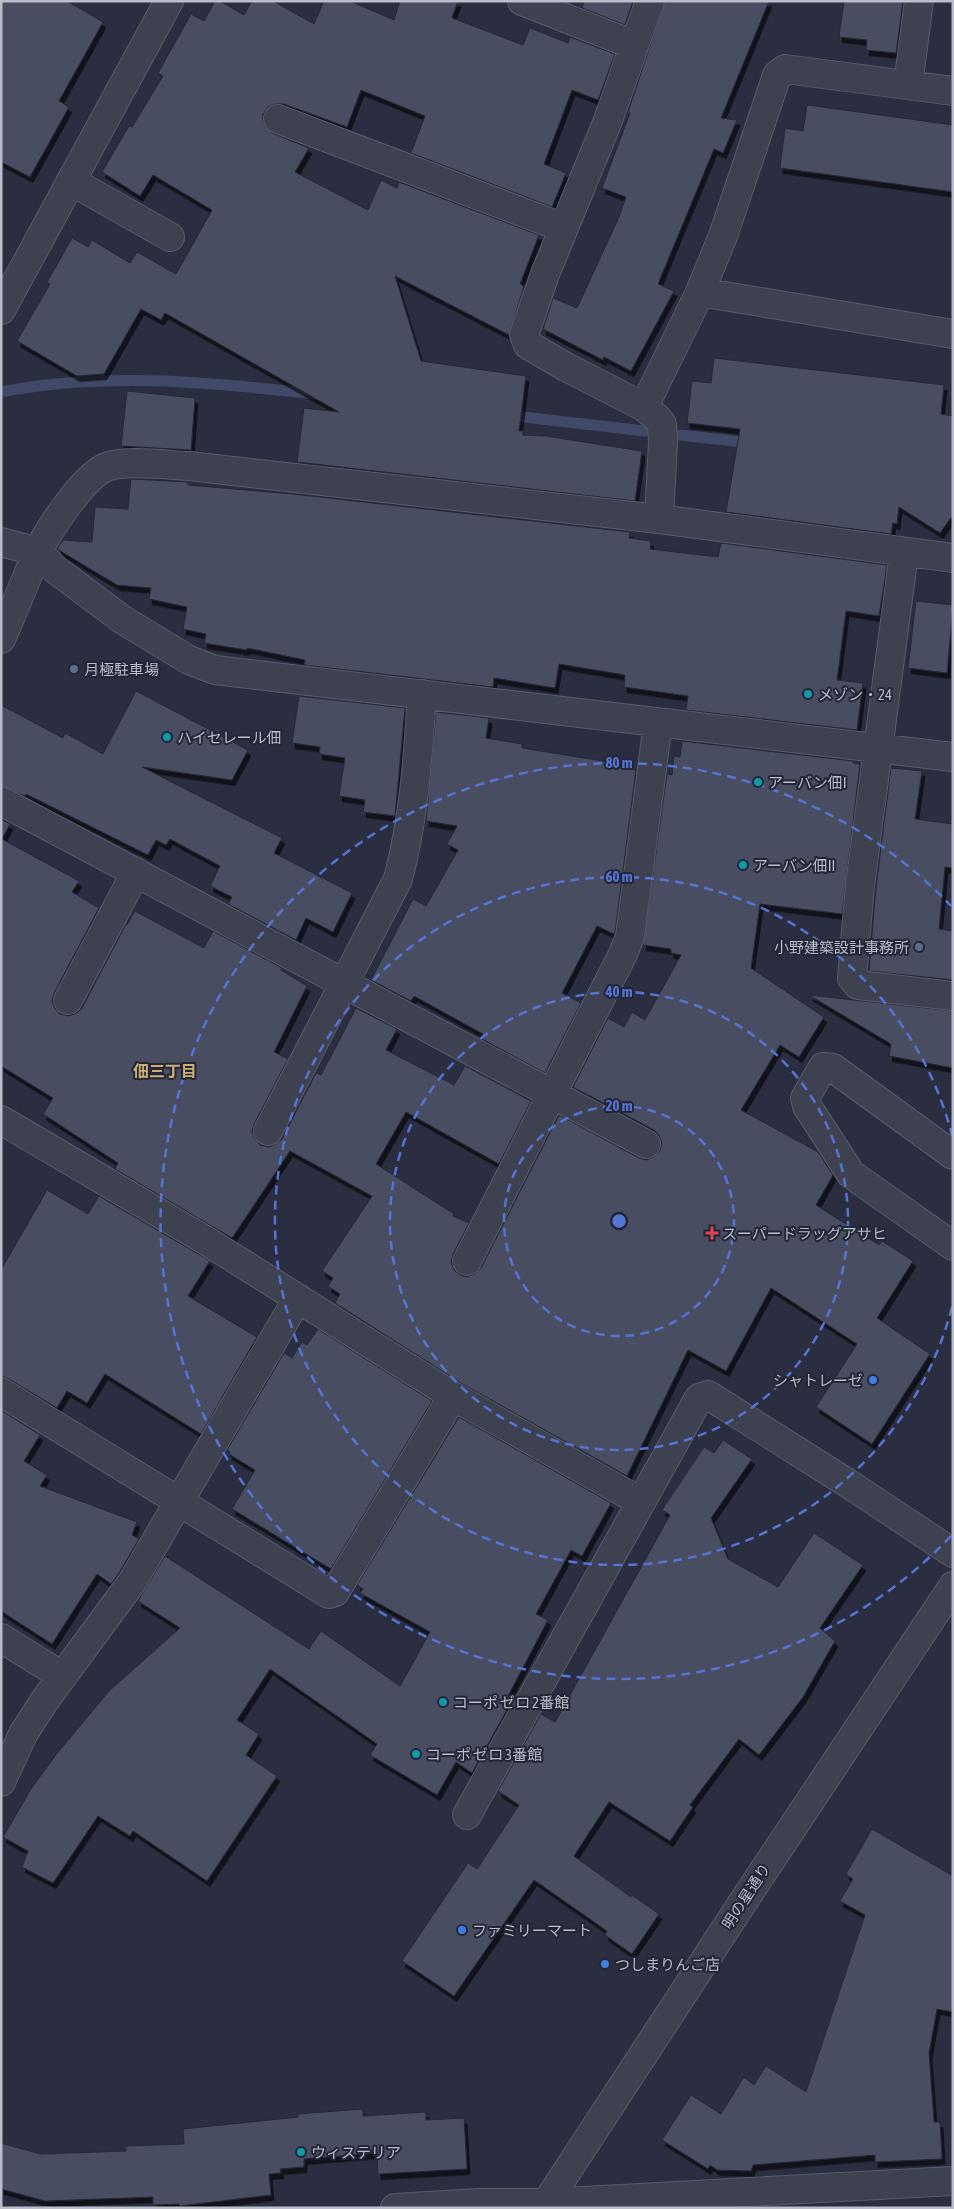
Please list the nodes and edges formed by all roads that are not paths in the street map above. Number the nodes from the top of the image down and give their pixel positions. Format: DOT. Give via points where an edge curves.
graph roads {
  1 [pos="169,1"];
  2 [pos="522,1"];
  3 [pos="650,1"];
  4 [pos="919,1"];
  5 [pos="634,45"];
  6 [pos="908,85"];
  7 [pos="953,91"];
  8 [pos="278,119"];
  9 [pos="71,181"];
  10 [pos="564,228"];
  11 [pos="170,237"];
  12 [pos="700,292"];
  13 [pos="1,310"];
  14 [pos="953,334"];
  15 [pos="644,407"];
  16 [pos="658,519"];
  17 [pos="1,542"];
  18 [pos="38,552"];
  19 [pos="904,553"];
  20 [pos="953,558"];
  21 [pos="1,639"];
  22 [pos="422,694"];
  23 [pos="658,722"];
  24 [pos="877,748"];
  25 [pos="953,758"];
  26 [pos="1,801"];
  27 [pos="136,872"];
  28 [pos="344,982"];
  29 [pos="953,996"];
  30 [pos="68,1000"];
  31 [pos="551,1093"];
  32 [pos="1,1120"];
  33 [pos="268,1131"];
  34 [pos="646,1144"];
  35 [pos="953,1155"];
  36 [pos="953,1246"];
  37 [pos="466,1261"];
  38 [pos="298,1298"];
  39 [pos="1,1392"];
  40 [pos="453,1396"];
  41 [pos="179,1502"];
  42 [pos="641,1502"];
  43 [pos="953,1553"];
  44 [pos="953,1586"];
  45 [pos="1,1638"];
  46 [pos="62,1676"];
  47 [pos="1,1782"];
  48 [pos="467,1815"];
  49 [pos="953,2181"];
  50 [pos="545,2206"];
  51 [pos="395,2208"];
  1 -- 9 [label="street"];
  2 -- 5 [label="street"];
  3 -- 5 [label="street"];
  4 -- 6 [label="street"];
  5 -- 10 [label="street" via="607,123"];
  6 -- 7 [label="street"];
  6 -- 12 [label="street" via="785,69 777,75 723,236"];
  8 -- 10 [label="street"];
  9 -- 11 [label="street"];
  9 -- 13 [label="street"];
  10 -- 15 [label="street" via="524,335 528,345"];
  12 -- 14 [label="street"];
  12 -- 15 [label="street"];
  15 -- 16 [label="street" via="662,424"];
  16 -- 18 [label="street" via="189,466 140,464 108,466 94,474"];
  16 -- 19 [label="street"];
  17 -- 18 [label="street"];
  18 -- 21 [label="street"];
  18 -- 22 [label="street" via="71,582 123,620 188,660 215,670"];
  19 -- 20 [label="street"];
  19 -- 24 [label="street"];
  22 -- 23 [label="street"];
  22 -- 28 [label="street" via="406,851 398,879"];
  23 -- 24 [label="street"];
  23 -- 31 [label="street" via="630,936"];
  24 -- 25 [label="street"];
  24 -- 29 [label="street" via="852,978 858,985"];
  26 -- 27 [label="street"];
  27 -- 28 [label="street"];
  27 -- 30 [label="street"];
  28 -- 31 [label="street"];
  28 -- 33 [label="street"];
  31 -- 34 [label="street"];
  31 -- 37 [label="street"];
  32 -- 38 [label="street"];
  35 -- 36 [label="street" via="833,1068 823,1067 805,1098 851,1174"];
  38 -- 40 [label="street"];
  38 -- 41 [label="street"];
  39 -- 41 [label="street"];
  40 -- 41 [label="street" via="335,1592 329,1594"];
  40 -- 42 [label="street"];
  41 -- 46 [label="street" via="132,1582"];
  42 -- 43 [label="street" via="700,1398 708,1395"];
  42 -- 48 [label="street"];
  44 -- 50 [label="street, 明の星通り"];
  45 -- 46 [label="street"];
  46 -- 47 [label="street" via="24,1734"];
  49 -- 50 [label="street"];
  50 -- 51 [label="street" via="479,2203"];
}
